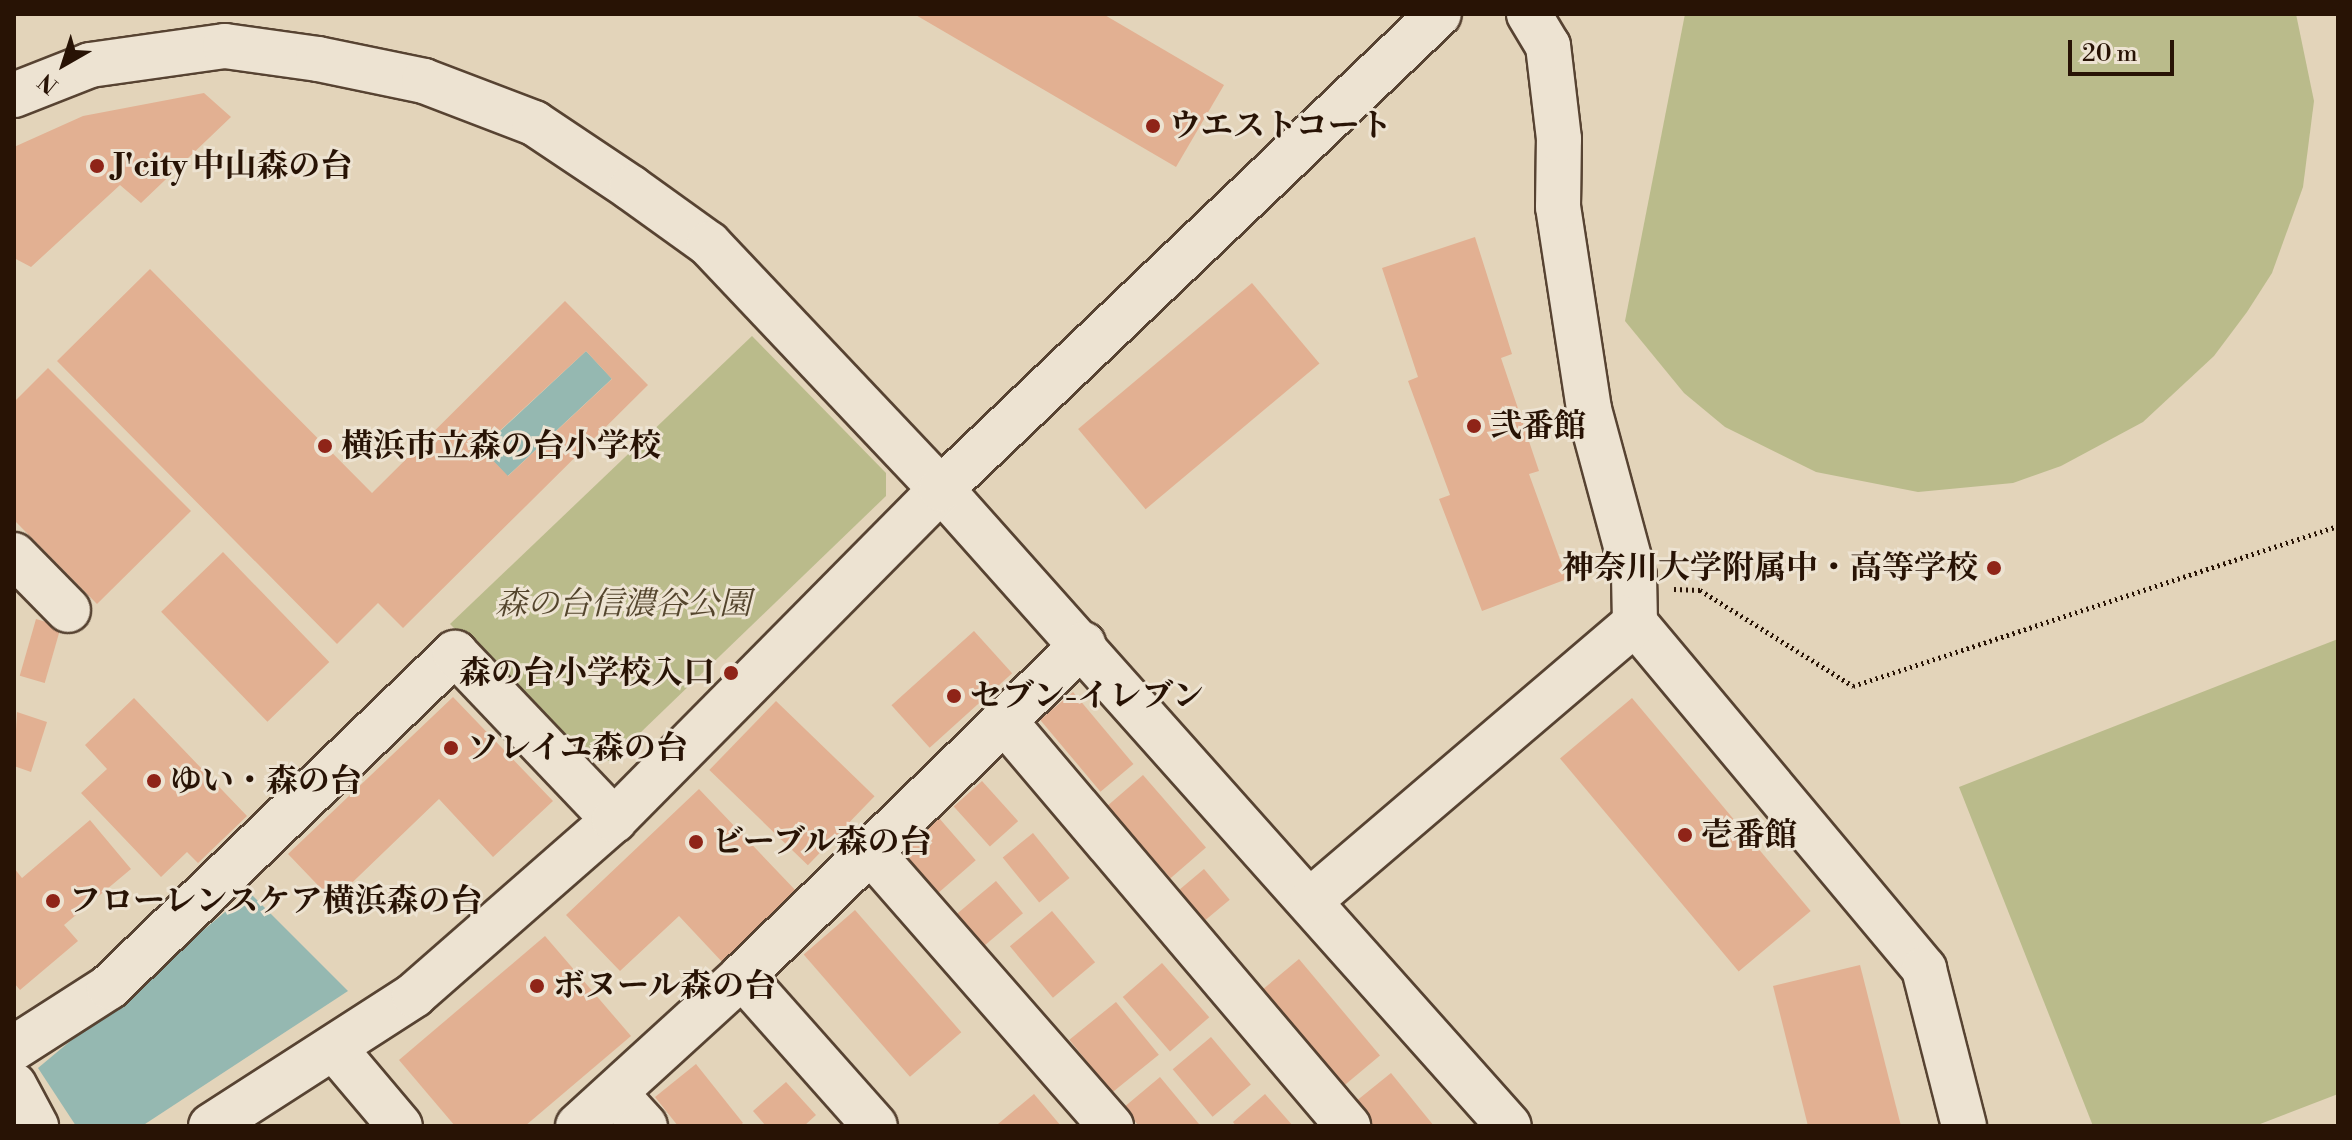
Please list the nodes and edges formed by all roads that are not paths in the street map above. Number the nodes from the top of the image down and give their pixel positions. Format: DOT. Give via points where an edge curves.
graph roads {
  1 [pos="1439,14"];
  2 [pos="1529,14"];
  3 [pos="224,30"];
  4 [pos="14,95"];
  5 [pos="941,489"];
  6 [pos="14,555"];
  7 [pos="1634,606"];
  8 [pos="68,610"];
  9 [pos="1083,644"];
  10 [pos="1006,723"];
  11 [pos="614,820"];
  12 [pos="870,851"];
  13 [pos="1312,899"];
  14 [pos="742,976"];
  15 [pos="14,1048"];
  16 [pos="334,1048"];
  17 [pos="14,1085"];
  18 [pos="616,1094"];
  19 [pos="1497,1122"];
  20 [pos="36,1126"];
  21 [pos="211,1126"];
  22 [pos="400,1126"];
  23 [pos="578,1126"];
  24 [pos="645,1126"];
  25 [pos="875,1126"];
  26 [pos="1111,1126"];
  27 [pos="1348,1126"];
  28 [pos="1964,1126"];
  1 -- 5 [label="street"];
  2 -- 7 [label="street" via="1548,46 1559,139 1558,207 1589,409 1634,576"];
  3 -- 4 [label="street" via="90,65"];
  3 -- 5 [label="street" via="424,81 534,123 709,244"];
  5 -- 9 [label="street"];
  5 -- 11 [label="street"];
  6 -- 8 [label="street"];
  7 -- 13 [label="street"];
  7 -- 28 [label="street" via="1924,969"];
  9 -- 10 [label="street"];
  9 -- 13 [label="street"];
  10 -- 12 [label="street"];
  10 -- 27 [label="street"];
  11 -- 15 [label="street" via="455,653 109,987"];
  11 -- 16 [label="street" via="414,995"];
  12 -- 14 [label="street"];
  12 -- 26 [label="street"];
  13 -- 19 [label="street"];
  14 -- 18 [label="street"];
  14 -- 25 [label="street"];
  16 -- 21 [label="street"];
  16 -- 22 [label="street"];
  17 -- 20 [label="street"];
  18 -- 23 [label="street"];
  18 -- 24 [label="street"];
}
